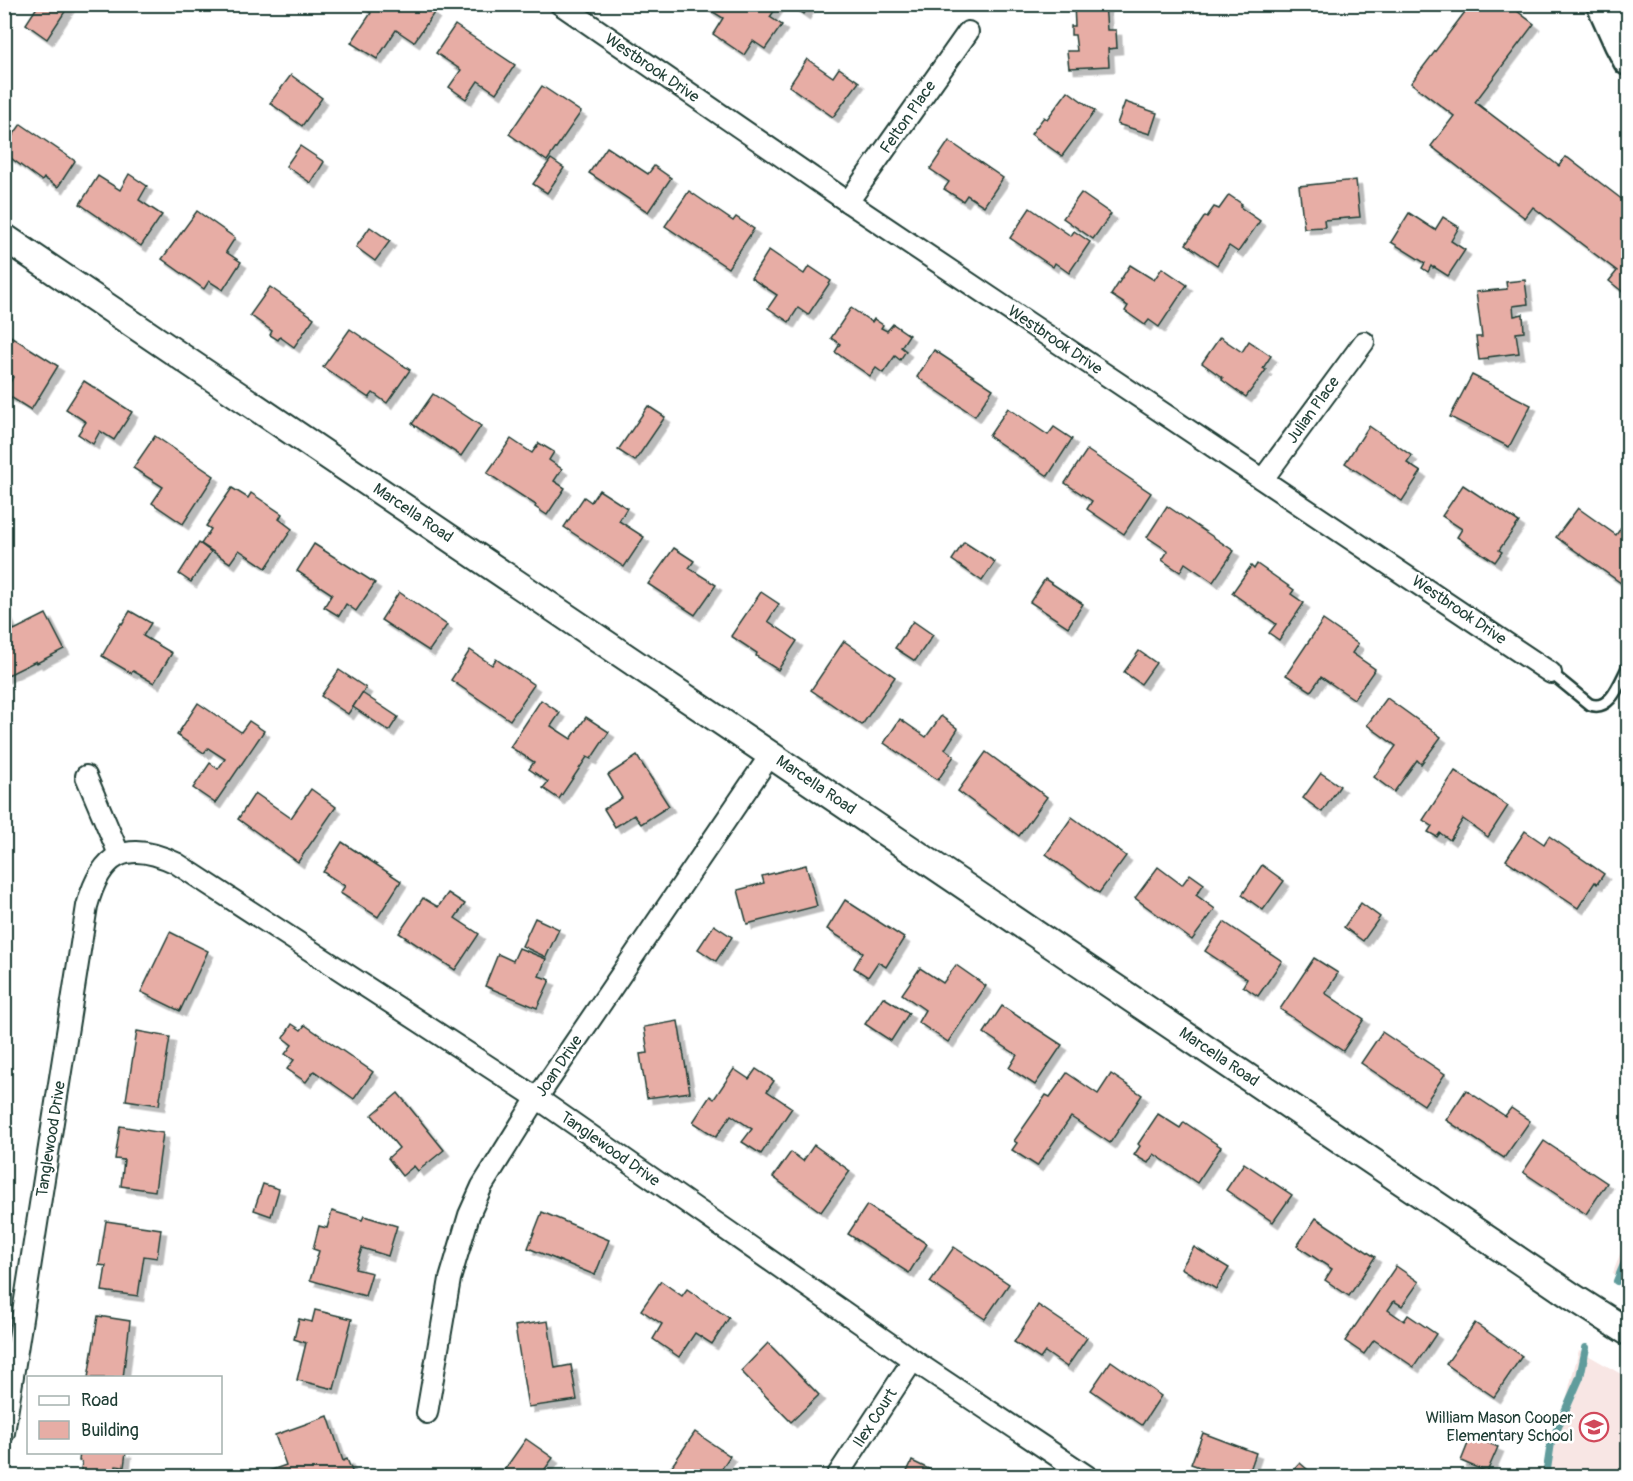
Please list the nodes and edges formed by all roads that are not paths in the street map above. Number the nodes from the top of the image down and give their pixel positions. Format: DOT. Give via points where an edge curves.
graph roads {
  1 [pos="560,4"];
  2 [pos="1601,4"];
  3 [pos="968,32"];
  4 [pos="1629,61"];
  5 [pos="848,202"];
  6 [pos="4,237"];
  7 [pos="1364,342"];
  8 [pos="1263,479"];
  9 [pos="1629,667"];
  10 [pos="1551,673"];
  11 [pos="771,754"];
  12 [pos="86,776"];
  13 [pos="119,854"];
  14 [pos="537,1098"];
  15 [pos="1629,1332"];
  16 [pos="914,1360"];
  17 [pos="427,1413"];
  18 [pos="4,1433"];
  19 [pos="837,1476"];
  20 [pos="1087,1476"];
  1 -- 5 [label="street, Westbrook Drive"];
  2 -- 4 [label="main road"];
  3 -- 5 [label="street, Felton Place"];
  5 -- 8 [label="street, Westbrook Drive"];
  6 -- 11 [label="street, Marcella Road"];
  7 -- 8 [label="street, Julian Place"];
  8 -- 10 [label="street, Westbrook Drive"];
  9 -- 10 [label="lane" via="1610,699 1597,707"];
  11 -- 14 [label="street, Joan Drive"];
  11 -- 15 [label="street, Marcella Road"];
  12 -- 13 [label="street"];
  13 -- 14 [label="street, Tanglewood Drive" via="139,851 176,862"];
  13 -- 18 [label="street, Tanglewood Drive" via="105,866 93,885 87,906"];
  14 -- 16 [label="street, Tanglewood Drive"];
  14 -- 17 [label="street, Joan Drive" via="482,1186 469,1215 450,1279"];
  16 -- 19 [label="street, Ilex Court"];
  16 -- 20 [label="street, Tanglewood Drive"];
}
